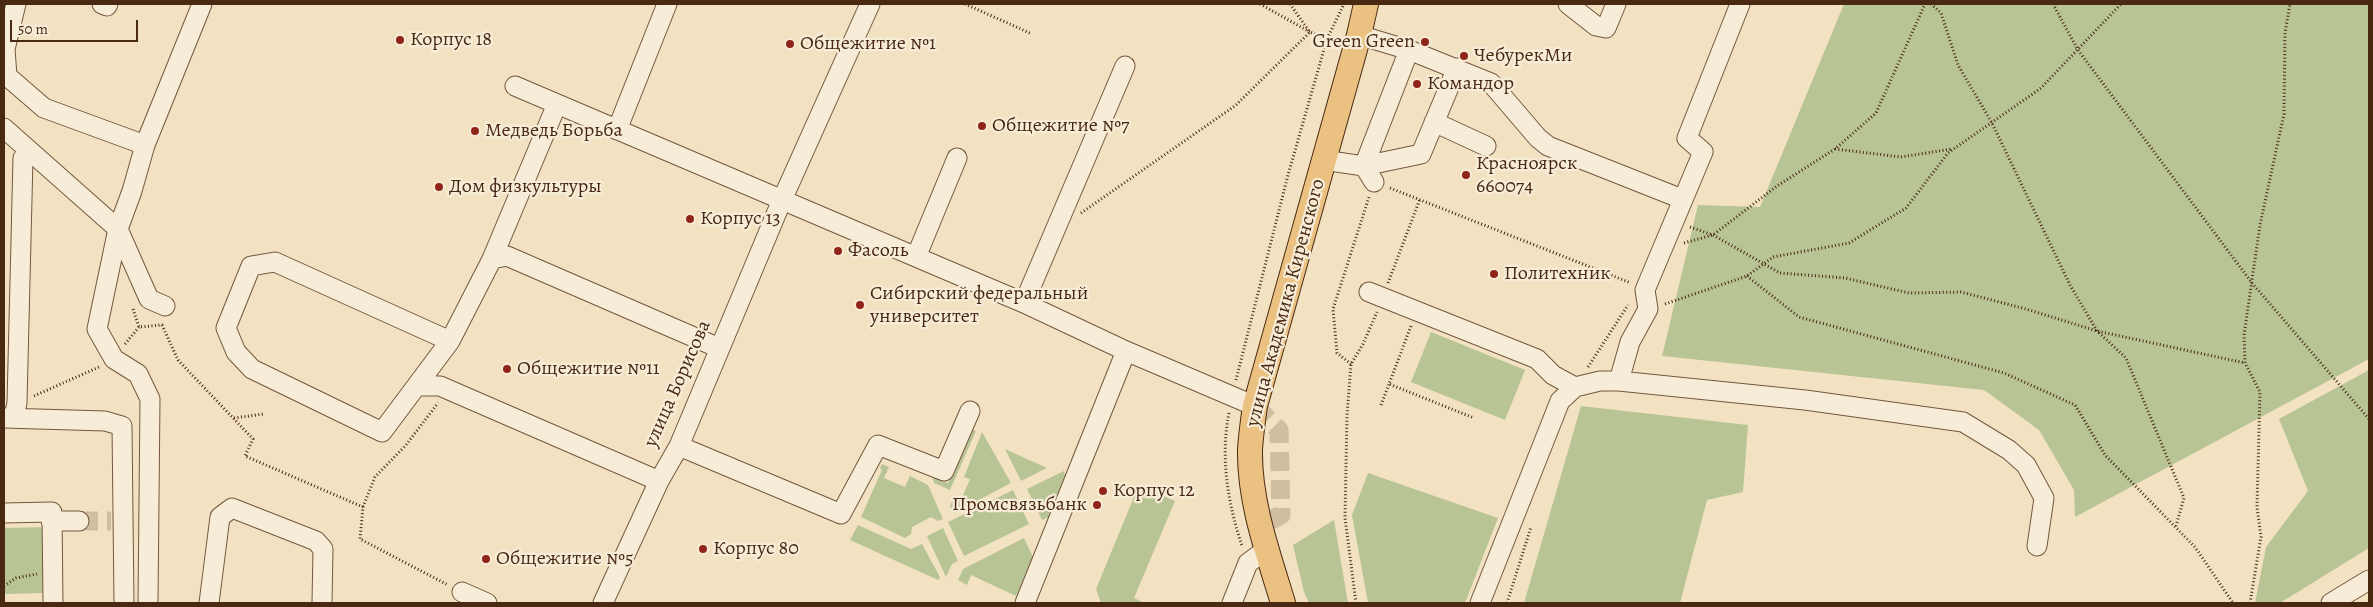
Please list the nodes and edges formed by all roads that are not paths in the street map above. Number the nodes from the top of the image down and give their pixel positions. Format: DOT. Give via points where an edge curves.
graph roads {
  1 [pos="16,4"];
  2 [pos="102,4"];
  3 [pos="108,4"];
  4 [pos="202,4"];
  5 [pos="667,4"];
  6 [pos="870,4"];
  7 [pos="1366,4"];
  8 [pos="1568,4"];
  9 [pos="1616,4"];
  10 [pos="1740,4"];
  11 [pos="1359,35"];
  12 [pos="1409,50"];
  13 [pos="1125,66"];
  14 [pos="1457,68"];
  15 [pos="515,86"];
  16 [pos="557,104"];
  17 [pos="1434,122"];
  18 [pos="4,128"];
  19 [pos="617,130"];
  20 [pos="145,145"];
  21 [pos="1486,146"];
  22 [pos="23,158"];
  23 [pos="957,158"];
  24 [pos="1323,160"];
  25 [pos="1369,174"];
  26 [pos="1682,199"];
  27 [pos="782,200"];
  28 [pos="118,229"];
  29 [pos="916,257"];
  30 [pos="492,259"];
  31 [pos="1376,295"];
  32 [pos="1024,303"];
  33 [pos="166,306"];
  34 [pos="450,341"];
  35 [pos="719,348"];
  36 [pos="1126,351"];
  37 [pos="1619,381"];
  38 [pos="417,386"];
  39 [pos="1575,387"];
  40 [pos="1255,406"];
  41 [pos="970,411"];
  42 [pos="12,413"];
  43 [pos="679,446"];
  44 [pos="659,481"];
  45 [pos="4,513"];
  46 [pos="51,521"];
  47 [pos="79,521"];
  48 [pos="2037,546"];
  49 [pos="1267,549"];
  50 [pos="2369,580"];
  51 [pos="462,592"];
  52 [pos="53,603"];
  53 [pos="124,603"];
  54 [pos="148,603"];
  55 [pos="208,603"];
  56 [pos="322,603"];
  57 [pos="487,603"];
  58 [pos="603,603"];
  59 [pos="1025,603"];
  60 [pos="1232,603"];
  61 [pos="1283,603"];
  62 [pos="1480,603"];
  63 [pos="2332,603"];
  1 -- 20 [label="street" via="5,49 7,76 44,108"];
  2 -- 3 [label="street"];
  4 -- 20 [label="street"];
  5 -- 19 [label="street"];
  6 -- 27 [label="street, улица Борисова"];
  7 -- 11 [label="main road, улица Академика Киренского"];
  8 -- 9 [label="street" via="1596,26 1606,28"];
  10 -- 26 [label="street" via="1687,138 1703,152"];
  11 -- 12 [label="street"];
  11 -- 24 [label="main road, улица Академика Киренского"];
  12 -- 14 [label="street"];
  12 -- 25 [label="street"];
  13 -- 32 [label="street"];
  14 -- 17 [label="street"];
  14 -- 26 [label="street" via="1490,83 1548,146"];
  15 -- 16 [label="street"];
  16 -- 19 [label="street"];
  16 -- 30 [label="street"];
  17 -- 21 [label="street"];
  17 -- 25 [label="street" via="1421,154"];
  18 -- 28 [label="street"];
  19 -- 27 [label="street"];
  20 -- 28 [label="street"];
  22 -- 42 [label="street"];
  23 -- 29 [label="street"];
  24 -- 25 [label="street"];
  24 -- 40 [label="main road, улица Академика Киренского"];
  26 -- 37 [label="street" via="1643,288 1648,310 1630,342"];
  27 -- 29 [label="street"];
  27 -- 35 [label="street, улица Борисова"];
  28 -- 33 [label="street" via="149,299"];
  28 -- 54 [label="street" via="97,329 114,359 138,374 150,399"];
  29 -- 32 [label="street"];
  30 -- 34 [label="street"];
  30 -- 35 [label="street" via="506,256"];
  31 -- 39 [label="street" via="1537,359 1553,375"];
  32 -- 36 [label="street"];
  34 -- 38 [label="street"];
  34 -- 38 [label="street" via="275,262 251,266 226,328 236,352 252,369 382,432"];
  35 -- 43 [label="street, улица Борисова"];
  36 -- 40 [label="street"];
  36 -- 59 [label="street"];
  37 -- 39 [label="street" via="1600,381"];
  37 -- 48 [label="street" via="1805,400 1963,422 2009,450 2026,465 2044,498"];
  38 -- 44 [label="street" via="440,386"];
  39 -- 62 [label="street" via="1560,401"];
  40 -- 49 [label="main road, улица Академика Киренского" via="1250,449 1252,488"];
  41 -- 43 [label="street" via="944,471 878,445 841,514"];
  42 -- 53 [label="street" via="104,421 122,426 117,521"];
  43 -- 44 [label="street, улица Борисова"];
  44 -- 58 [label="street, улица Борисова"];
  45 -- 46 [label="street" via="52,512"];
  46 -- 47 [label="street"];
  46 -- 52 [label="street"];
  49 -- 60 [label="street" via="1248,563"];
  49 -- 61 [label="main road, улица Академика Киренского"];
  50 -- 63 [label="street"];
  51 -- 57 [label="street"];
  55 -- 56 [label="street" via="220,517 232,508 316,540 323,549"];
}
